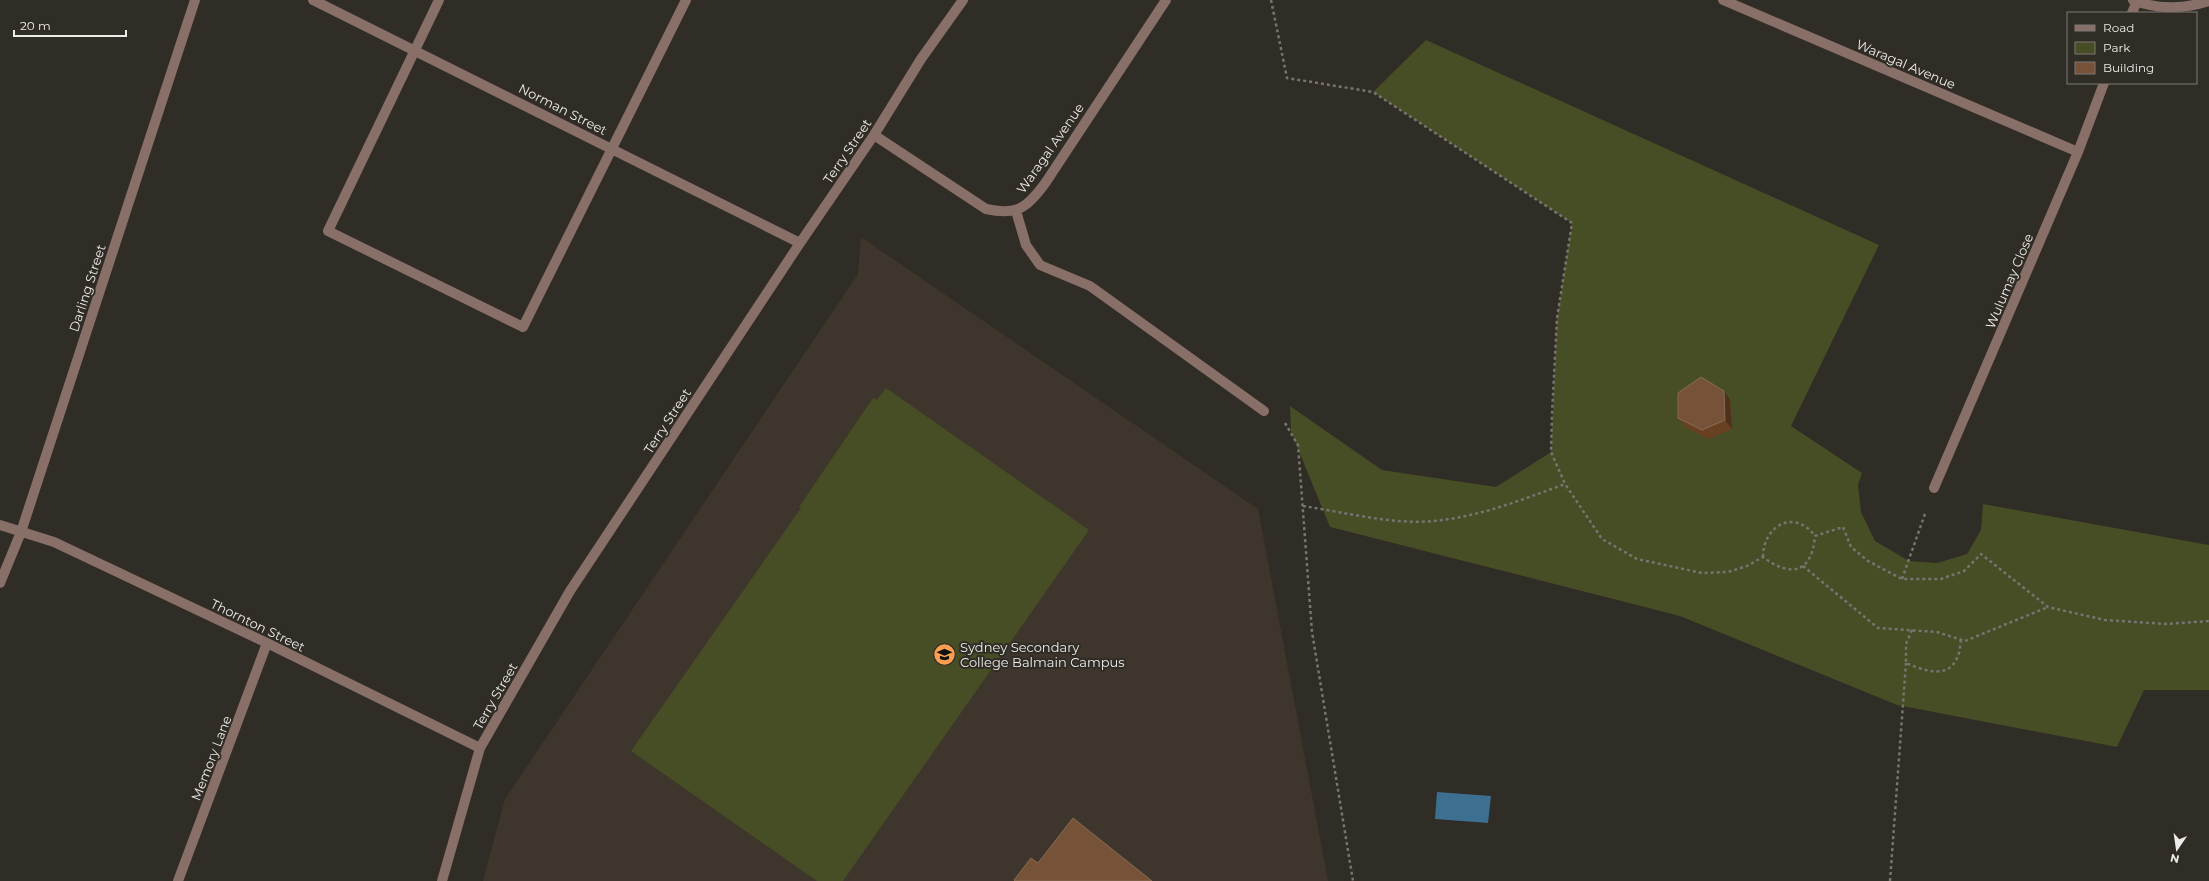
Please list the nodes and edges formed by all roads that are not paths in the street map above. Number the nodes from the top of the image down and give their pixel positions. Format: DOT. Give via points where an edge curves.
graph roads {
  1 [pos="195,0"];
  2 [pos="313,0"];
  3 [pos="438,0"];
  4 [pos="686,0"];
  5 [pos="963,0"];
  6 [pos="1166,0"];
  7 [pos="1723,0"];
  8 [pos="2135,1"];
  9 [pos="2209,1"];
  10 [pos="2132,12"];
  11 [pos="414,49"];
  12 [pos="2104,84"];
  13 [pos="874,135"];
  14 [pos="613,148"];
  15 [pos="2078,152"];
  16 [pos="1016,211"];
  17 [pos="800,243"];
  18 [pos="1264,410"];
  19 [pos="1934,488"];
  20 [pos="0,525"];
  21 [pos="21,532"];
  22 [pos="0,583"];
  23 [pos="267,643"];
  24 [pos="480,748"];
  25 [pos="178,881"];
  26 [pos="442,881"];
  1 -- 21 [label="street, Darling Street"];
  2 -- 11 [label="street, Norman Street"];
  3 -- 11 [label="street"];
  4 -- 14 [label="street"];
  5 -- 13 [label="street, Terry Street" via="921,59"];
  6 -- 16 [label="street, Waragal Avenue" via="1032,202"];
  7 -- 15 [label="street, Waragal Avenue"];
  8 -- 9 [label="street" via="2179,8"];
  8 -- 10 [label="street"];
  11 -- 14 [label="street, Norman Street"];
  11 -- 14 [label="street" via="328,230 335,234 522,327"];
  12 -- 15 [label="street, Wulumay Close"];
  13 -- 16 [label="street, Waragal Avenue" via="986,209 998,212"];
  13 -- 17 [label="street, Terry Street"];
  14 -- 17 [label="street, Norman Street"];
  15 -- 19 [label="street, Wulumay Close"];
  16 -- 18 [label="street" via="1026,245 1040,265 1090,286"];
  17 -- 24 [label="street, Terry Street" via="570,591"];
  20 -- 21 [label="street, Thornton Street"];
  21 -- 22 [label="street, Darling Street"];
  21 -- 23 [label="street, Thornton Street" via="54,542"];
  23 -- 24 [label="street, Thornton Street"];
  23 -- 25 [label="street, Memory Lane"];
  24 -- 26 [label="street, Terry Street"];
}
